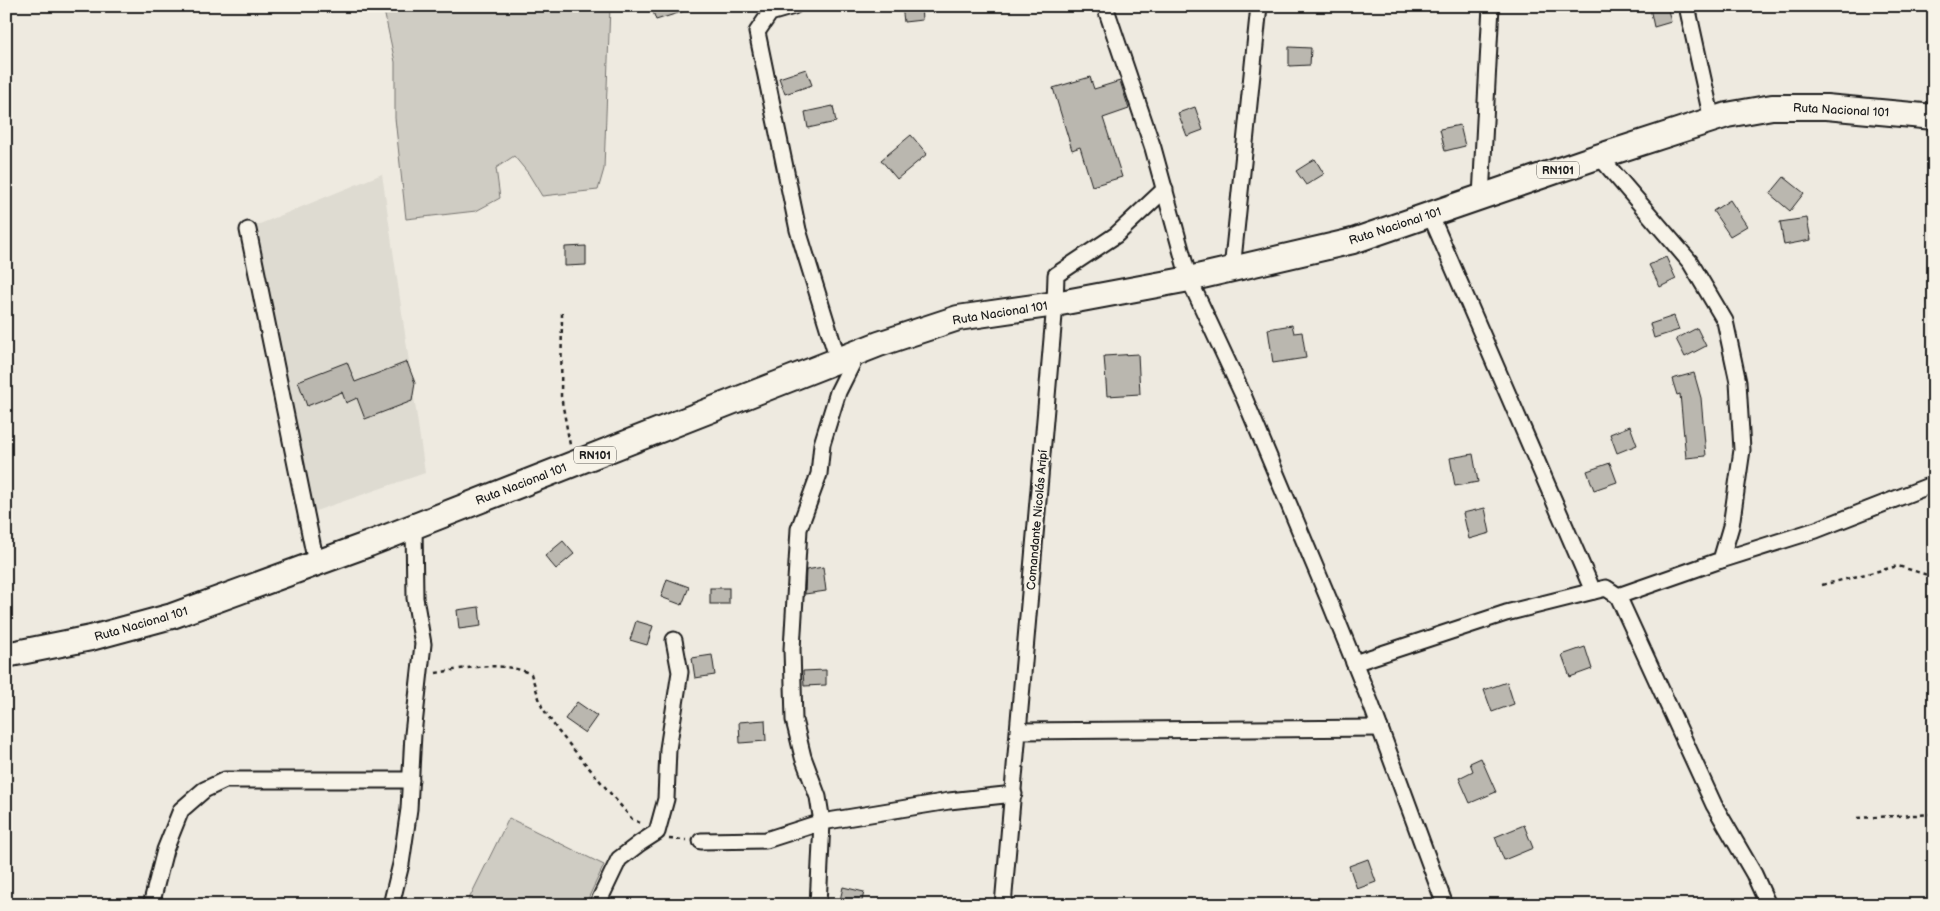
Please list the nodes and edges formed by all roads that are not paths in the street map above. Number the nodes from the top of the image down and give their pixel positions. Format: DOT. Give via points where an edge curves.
graph roads {
  1 [pos="794,6"];
  2 [pos="1105,6"];
  3 [pos="1259,6"];
  4 [pos="1490,6"];
  5 [pos="1687,6"];
  6 [pos="1934,117"];
  7 [pos="1712,120"];
  8 [pos="1600,157"];
  9 [pos="1165,189"];
  10 [pos="1481,197"];
  11 [pos="1430,214"];
  12 [pos="248,230"];
  13 [pos="1232,270"];
  14 [pos="1190,280"];
  15 [pos="1055,304"];
  16 [pos="848,356"];
  17 [pos="1934,488"];
  18 [pos="414,526"];
  19 [pos="1722,560"];
  20 [pos="316,563"];
  21 [pos="1593,591"];
  22 [pos="1618,596"];
  23 [pos="674,640"];
  24 [pos="6,655"];
  25 [pos="1354,663"];
  26 [pos="1380,728"];
  27 [pos="1019,731"];
  28 [pos="411,780"];
  29 [pos="1014,794"];
  30 [pos="822,822"];
  31 [pos="701,841"];
  32 [pos="151,905"];
  33 [pos="391,905"];
  34 [pos="597,905"];
  35 [pos="818,905"];
  36 [pos="1003,905"];
  37 [pos="1445,905"];
  38 [pos="1768,905"];
  1 -- 16 [label="street" via="770,13 757,32 798,230"];
  2 -- 9 [label="street"];
  3 -- 13 [label="street"];
  4 -- 10 [label="street"];
  5 -- 7 [label="street"];
  6 -- 7 [label="main road, Ruta Nacional 101 / RN101" via="1826,106 1772,107"];
  7 -- 8 [label="main road, Ruta Nacional 101 / RN101"];
  8 -- 10 [label="main road, Ruta Nacional 101 / RN101"];
  8 -- 19 [label="street" via="1690,262 1725,322 1738,382 1742,450 1731,526"];
  9 -- 14 [label="street"];
  9 -- 15 [label="street, Comandante Nicolás Aripí" via="1116,235 1056,275"];
  10 -- 11 [label="main road, Ruta Nacional 101 / RN101"];
  11 -- 13 [label="main road, Ruta Nacional 101 / RN101" via="1353,241"];
  11 -- 21 [label="street"];
  12 -- 20 [label="street"];
  13 -- 14 [label="main road, Ruta Nacional 101 / RN101"];
  14 -- 15 [label="main road, Ruta Nacional 101 / RN101"];
  14 -- 25 [label="street" via="1243,394"];
  15 -- 16 [label="main road, Ruta Nacional 101 / RN101" via="958,318"];
  15 -- 27 [label="street, Comandante Nicolás Aripí"];
  16 -- 18 [label="main road, Ruta Nacional 101 / RN101"];
  16 -- 30 [label="street" via="822,444 819,474 799,528 792,649 794,720 818,797"];
  17 -- 19 [label="street" via="1926,487 1816,530"];
  18 -- 20 [label="main road, Ruta Nacional 101 / RN101"];
  18 -- 28 [label="street" via="415,598 423,644 412,734"];
  19 -- 22 [label="street"];
  20 -- 24 [label="main road, Ruta Nacional 101 / RN101" via="172,616 91,638"];
  21 -- 22 [label="street" via="1606,588"];
  21 -- 25 [label="street" via="1506,613"];
  22 -- 38 [label="street" via="1714,805"];
  23 -- 34 [label="street" via="680,672 668,749 666,800 657,832 619,859"];
  25 -- 26 [label="street"];
  26 -- 27 [label="street"];
  26 -- 37 [label="street"];
  27 -- 29 [label="street, Comandante Nicolás Aripí"];
  28 -- 32 [label="street" via="225,780 204,790 181,810 165,850"];
  28 -- 33 [label="street" via="404,846"];
  29 -- 30 [label="street"];
  29 -- 36 [label="street, Comandante Nicolás Aripí"];
  30 -- 31 [label="street" via="766,840"];
  30 -- 35 [label="street"];
}
